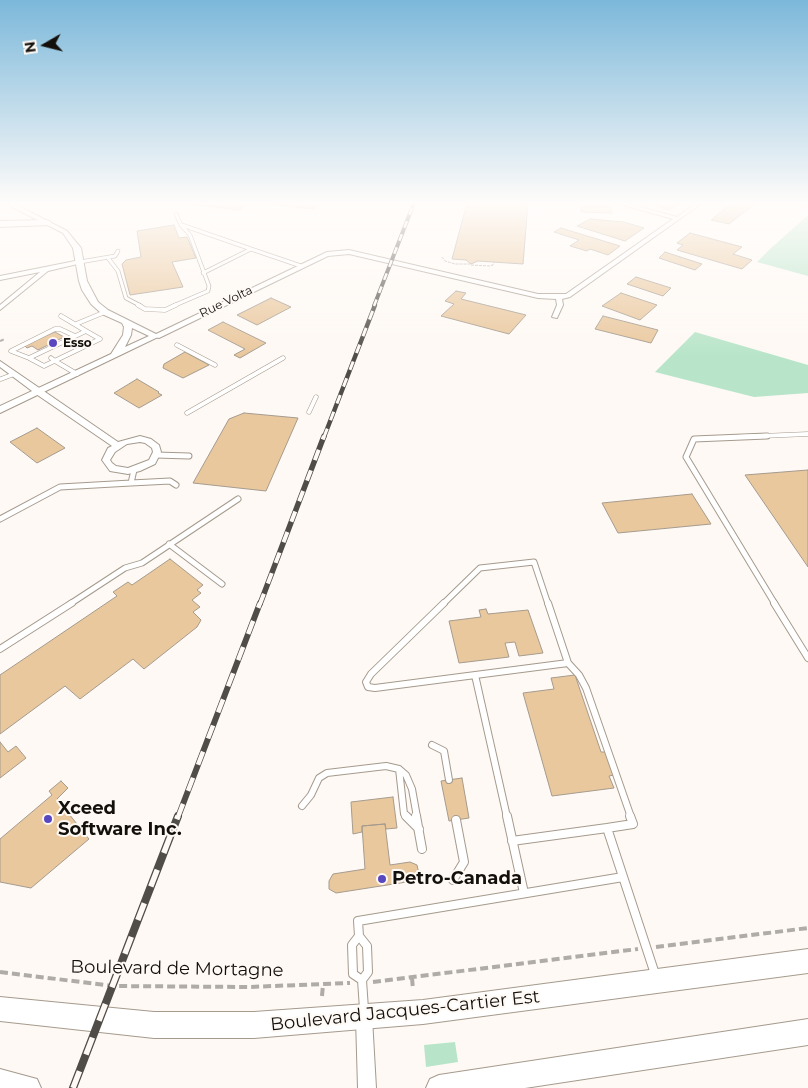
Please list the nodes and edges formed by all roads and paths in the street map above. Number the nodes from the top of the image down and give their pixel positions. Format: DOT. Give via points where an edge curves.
graph roads {
  1 [pos="78,254"];
  2 [pos="116,254"];
  3 [pos="197,254"];
  4 [pos="242,254"];
  5 [pos="265,254"];
  6 [pos="329,254"];
  7 [pos="356,254"];
  8 [pos="630,254"];
  9 [pos="442,257"];
  10 [pos="108,258"];
  11 [pos="80,262"];
  12 [pos="494,262"];
  13 [pos="301,266"];
  14 [pos="46,270"];
  15 [pos="204,273"];
  16 [pos="0,278"];
  17 [pos="31,282"];
  18 [pos="559,297"];
  19 [pos="0,308"];
  20 [pos="105,312"];
  21 [pos="61,316"];
  22 [pos="555,317"];
  23 [pos="125,321"];
  24 [pos="76,324"];
  25 [pos="86,331"];
  26 [pos="75,336"];
  27 [pos="156,336"];
  28 [pos="5,340"];
  29 [pos="0,341"];
  30 [pos="64,342"];
  31 [pos="68,344"];
  32 [pos="177,345"];
  33 [pos="62,352"];
  34 [pos="66,355"];
  35 [pos="112,357"];
  36 [pos="29,358"];
  37 [pos="51,358"];
  38 [pos="282,358"];
  39 [pos="55,361"];
  40 [pos="0,363"];
  41 [pos="214,365"];
  42 [pos="14,374"];
  43 [pos="77,374"];
  44 [pos="1,380"];
  45 [pos="39,392"];
  46 [pos="316,397"];
  47 [pos="0,410"];
  48 [pos="309,412"];
  49 [pos="188,413"];
  50 [pos="808,434"];
  51 [pos="117,445"];
  52 [pos="156,455"];
  53 [pos="189,456"];
  54 [pos="134,470"];
  55 [pos="130,483"];
  56 [pos="176,485"];
  57 [pos="238,499"];
  58 [pos="0,519"];
  59 [pos="169,544"];
  60 [pos="222,584"];
  61 [pos="0,649"];
  62 [pos="808,658"];
  63 [pos="568,663"];
  64 [pos="475,675"];
  65 [pos="432,745"];
  66 [pos="399,769"];
  67 [pos="449,780"];
  68 [pos="302,806"];
  69 [pos="456,820"];
  70 [pos="607,828"];
  71 [pos="419,830"];
  72 [pos="512,841"];
  73 [pos="422,849"];
  74 [pos="623,877"];
  75 [pos="452,880"];
  76 [pos="524,893"];
  77 [pos="808,928"];
  78 [pos="359,936"];
  79 [pos="660,946"];
  80 [pos="633,950"];
  81 [pos="808,961"];
  82 [pos="0,972"];
  83 [pos="412,978"];
  84 [pos="362,980"];
  85 [pos="395,980"];
  86 [pos="658,982"];
  87 [pos="333,984"];
  88 [pos="323,985"];
  89 [pos="413,989"];
  90 [pos="322,996"];
  91 [pos="0,1009"];
  92 [pos="364,1018"];
  93 [pos="808,1032"];
  94 [pos="0,1082"];
  95 [pos="28,1088"];
  96 [pos="367,1088"];
  97 [pos="439,1088"];
  1 -- 11 [label="street"];
  2 -- 10 [label="lane"];
  3 -- 15 [label="lane"];
  4 -- 15 [label="lane"];
  5 -- 13 [label="lane"];
  6 -- 13 [label="street, Rue Volta"];
  7 -- 18 [label="street, Rue Volta" via="538,296"];
  8 -- 18 [label="street, Rue Volta" via="574,293"];
  9 -- 12 [label="path" via="455,264 489,266"];
  10 -- 11 [label="lane"];
  10 -- 15 [label="lane" via="118,271 126,298 151,311 165,310 208,291"];
  11 -- 14 [label="street"];
  11 -- 20 [label="street" via="86,290"];
  13 -- 27 [label="street, Rue Volta"];
  14 -- 16 [label="street"];
  14 -- 17 [label="street"];
  16 -- 17 [label="street"];
  17 -- 19 [label="street"];
  18 -- 22 [label="street"];
  20 -- 23 [label="street"];
  20 -- 24 [label="lane"];
  21 -- 24 [label="lane"];
  23 -- 27 [label="street"];
  23 -- 35 [label="street" via="127,335"];
  24 -- 25 [label="lane"];
  25 -- 26 [label="lane"];
  25 -- 34 [label="lane" via="100,339"];
  26 -- 30 [label="lane"];
  26 -- 36 [label="lane" via="55,329 11,351"];
  27 -- 35 [label="street, Rue Volta"];
  28 -- 29 [label="path"];
  30 -- 31 [label="lane"];
  30 -- 36 [label="lane"];
  32 -- 41 [label="lane"];
  33 -- 34 [label="lane"];
  34 -- 39 [label="lane"];
  35 -- 43 [label="street, Rue Volta"];
  36 -- 39 [label="lane" via="44,366"];
  37 -- 39 [label="lane"];
  38 -- 49 [label="lane"];
  39 -- 43 [label="lane"];
  40 -- 42 [label="street"];
  42 -- 44 [label="lane"];
  42 -- 45 [label="street"];
  43 -- 45 [label="street, Rue Volta"];
  45 -- 47 [label="street, Rue Volta"];
  45 -- 51 [label="street"];
  46 -- 48 [label="lane"];
  50 -- 62 [label="lane" via="694,439 686,457"];
  51 -- 52 [label="street" via="132,440 148,441 156,447"];
  51 -- 54 [label="street" via="108,455 109,465 120,470"];
  52 -- 53 [label="lane"];
  52 -- 54 [label="street" via="145,466"];
  54 -- 55 [label="lane"];
  55 -- 56 [label="lane" via="170,481"];
  55 -- 58 [label="lane" via="60,487"];
  57 -- 59 [label="lane"];
  59 -- 60 [label="lane"];
  59 -- 61 [label="lane" via="142,563 124,568"];
  63 -- 64 [label="lane"];
  63 -- 64 [label="lane" via="534,562 480,568 366,682 368,687 375,688"];
  63 -- 70 [label="lane" via="586,688 633,824"];
  64 -- 72 [label="lane"];
  65 -- 67 [label="lane" via="444,751"];
  66 -- 68 [label="lane" via="386,766 327,773 319,778 312,795"];
  66 -- 71 [label="lane" via="406,775 412,789"];
  66 -- 71 [label="lane" via="404,814"];
  69 -- 75 [label="lane" via="464,862"];
  70 -- 72 [label="lane"];
  70 -- 74 [label="lane"];
  71 -- 73 [label="lane"];
  72 -- 76 [label="lane"];
  74 -- 76 [label="lane"];
  74 -- 86 [label="lane"];
  76 -- 78 [label="lane" via="358,921"];
  77 -- 79 [label="path"];
  78 -- 84 [label="lane" via="367,946 368,972"];
  78 -- 84 [label="lane" via="352,945 353,974"];
  80 -- 83 [label="path"];
  81 -- 86 [label="main road, Boulevard Jacques-Cartier Est"];
  82 -- 88 [label="path, Boulevard de Mortagne" via="113,986"];
  83 -- 85 [label="path, Boulevard Jacques-Cartier Est"];
  83 -- 89 [label="path"];
  84 -- 92 [label="lane"];
  86 -- 92 [label="main road, Boulevard Jacques-Cartier Est"];
  87 -- 88 [label="path"];
  88 -- 90 [label="path"];
  91 -- 92 [label="main road, Boulevard Jacques-Cartier Est" via="129,1024 186,1026"];
  92 -- 96 [label="street"];
  93 -- 97 [label="main road"];
  94 -- 95 [label="main road"];
}
